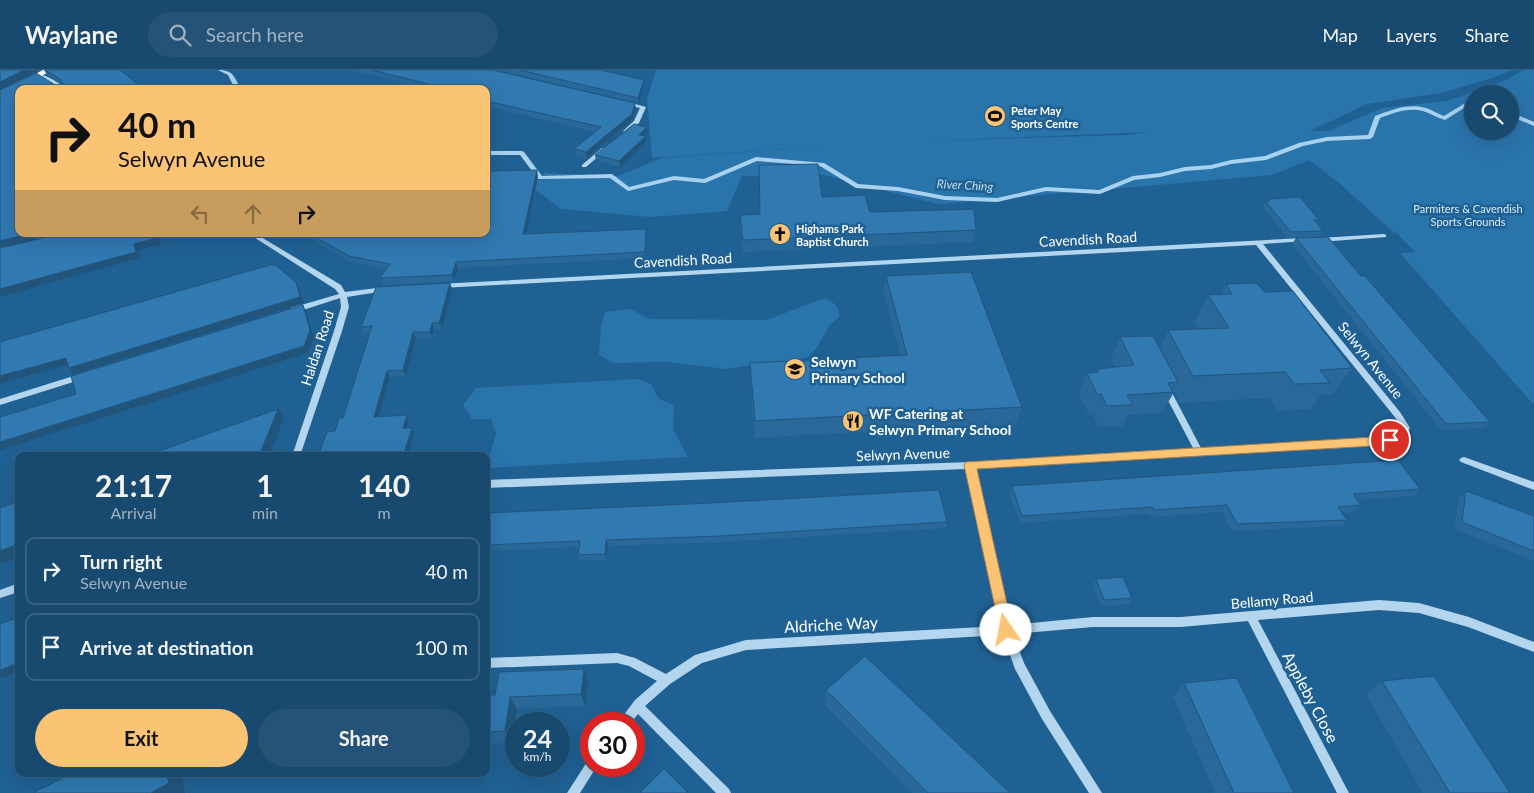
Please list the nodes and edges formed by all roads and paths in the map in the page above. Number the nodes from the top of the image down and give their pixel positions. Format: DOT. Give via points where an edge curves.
graph roads {
  1 [pos="49,70"];
  2 [pos="39,75"];
  3 [pos="20,85"];
  4 [pos="59,85"];
  5 [pos="15,87"];
  6 [pos="0,95"];
  7 [pos="615,101"];
  8 [pos="622,135"];
  9 [pos="607,148"];
  10 [pos="584,166"];
  11 [pos="1384,236"];
  12 [pos="257,237"];
  13 [pos="1258,243"];
  14 [pos="433,286"];
  15 [pos="394,288"];
  16 [pos="343,295"];
  17 [pos="284,314"];
  18 [pos="95,373"];
  19 [pos="1159,375"];
  20 [pos="0,402"];
  21 [pos="297,452"];
  22 [pos="1199,452"];
  23 [pos="1464,460"];
  24 [pos="970,465"];
  25 [pos="490,484"];
  26 [pos="1534,486"];
  27 [pos="15,588"];
  28 [pos="0,594"];
  29 [pos="1250,616"];
  30 [pos="1006,630"];
  31 [pos="1534,647"];
  32 [pos="490,662"];
  33 [pos="666,680"];
  34 [pos="638,706"];
  35 [pos="633,712"];
  36 [pos="584,777"];
  37 [pos="573,793"];
  38 [pos="725,793"];
  39 [pos="1096,793"];
  40 [pos="1343,793"];
  1 -- 2 [label="main road"];
  2 -- 3 [label="main road"];
  2 -- 4 [label="street"];
  5 -- 6 [label="main road"];
  7 -- 8 [label="street" via="643,108 637,122"];
  9 -- 10 [label="street"];
  11 -- 13 [label="street, Cavendish Road"];
  12 -- 16 [label="street, Haldan Road" via="338,287"];
  13 -- 14 [label="street, Cavendish Road"];
  13 -- 22 [label="street, Selwyn Avenue" via="1406,428 1402,437 1390,440"];
  15 -- 16 [label="street"];
  16 -- 17 [label="street"];
  16 -- 21 [label="street, Haldan Road" via="345,307"];
  18 -- 20 [label="street"];
  19 -- 22 [label="street"];
  22 -- 24 [label="street, Selwyn Avenue"];
  23 -- 26 [label="street"];
  24 -- 25 [label="street, Selwyn Avenue"];
  24 -- 30 [label="street"];
  27 -- 28 [label="street"];
  29 -- 30 [label="street, Bellamy Road" via="1181,622 1093,622"];
  29 -- 31 [label="street, Bellamy Road" via="1379,605 1420,608 1469,622"];
  29 -- 40 [label="street, Appleby Close"];
  30 -- 33 [label="street, Aldriche Way" via="746,645 699,659"];
  30 -- 39 [label="street" via="1019,665 1046,715"];
  32 -- 33 [label="street" via="617,658"];
  33 -- 34 [label="street, Aldriche Way"];
  34 -- 35 [label="street, Aldriche Way"];
  34 -- 38 [label="street"];
  36 -- 37 [label="street"];
}
